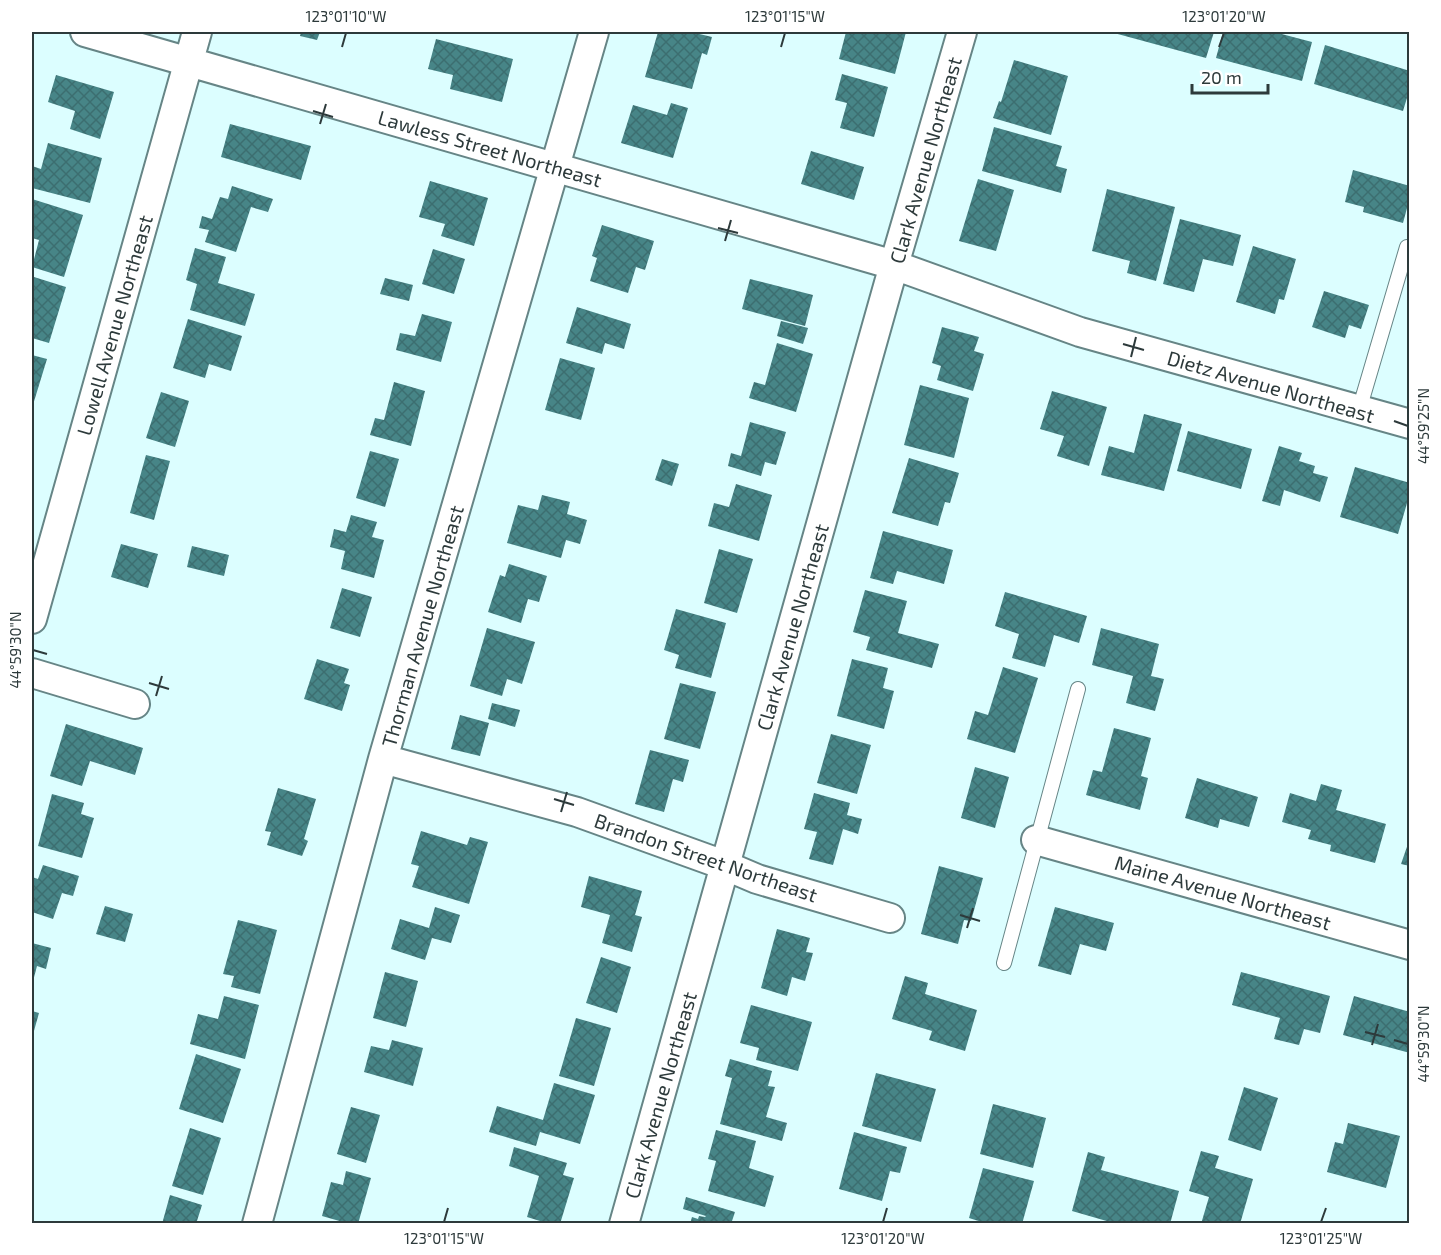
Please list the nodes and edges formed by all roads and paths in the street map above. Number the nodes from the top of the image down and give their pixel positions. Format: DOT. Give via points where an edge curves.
graph roads {
  1 [pos="85,32"];
  2 [pos="197,32"];
  3 [pos="594,32"];
  4 [pos="962,32"];
  5 [pos="189,61"];
  6 [pos="555,166"];
  7 [pos="1407,247"];
  8 [pos="894,265"];
  9 [pos="1359,410"];
  10 [pos="1410,424"];
  11 [pos="32,619"];
  12 [pos="32,674"];
  13 [pos="1078,689"];
  14 [pos="135,704"];
  15 [pos="384,759"];
  16 [pos="1036,840"];
  17 [pos="724,865"];
  18 [pos="890,918"];
  19 [pos="1410,945"];
  20 [pos="1004,963"];
  21 [pos="257,1224"];
  22 [pos="624,1224"];
  1 -- 5 [label="street, Lawless Street Northeast"];
  2 -- 5 [label="street, Lowell Avenue Northeast"];
  3 -- 6 [label="street, Thorman Avenue Northeast"];
  4 -- 8 [label="street, Clark Avenue Northeast"];
  5 -- 6 [label="street, Lawless Street Northeast"];
  5 -- 11 [label="street, Lowell Avenue Northeast"];
  6 -- 8 [label="street, Lawless Street Northeast"];
  6 -- 15 [label="street, Thorman Avenue Northeast"];
  7 -- 9 [label="lane"];
  8 -- 9 [label="street, Dietz Avenue Northeast" via="1080,332"];
  8 -- 17 [label="street, Clark Avenue Northeast"];
  9 -- 10 [label="street, Dietz Avenue Northeast"];
  12 -- 14 [label="street"];
  13 -- 16 [label="lane"];
  15 -- 17 [label="street, Brandon Street Northeast" via="577,812"];
  15 -- 21 [label="street, Thorman Avenue Northeast"];
  16 -- 19 [label="street, Maine Avenue Northeast"];
  16 -- 20 [label="lane"];
  17 -- 18 [label="street, Brandon Street Northeast" via="757,879"];
  17 -- 22 [label="street, Clark Avenue Northeast"];
}
